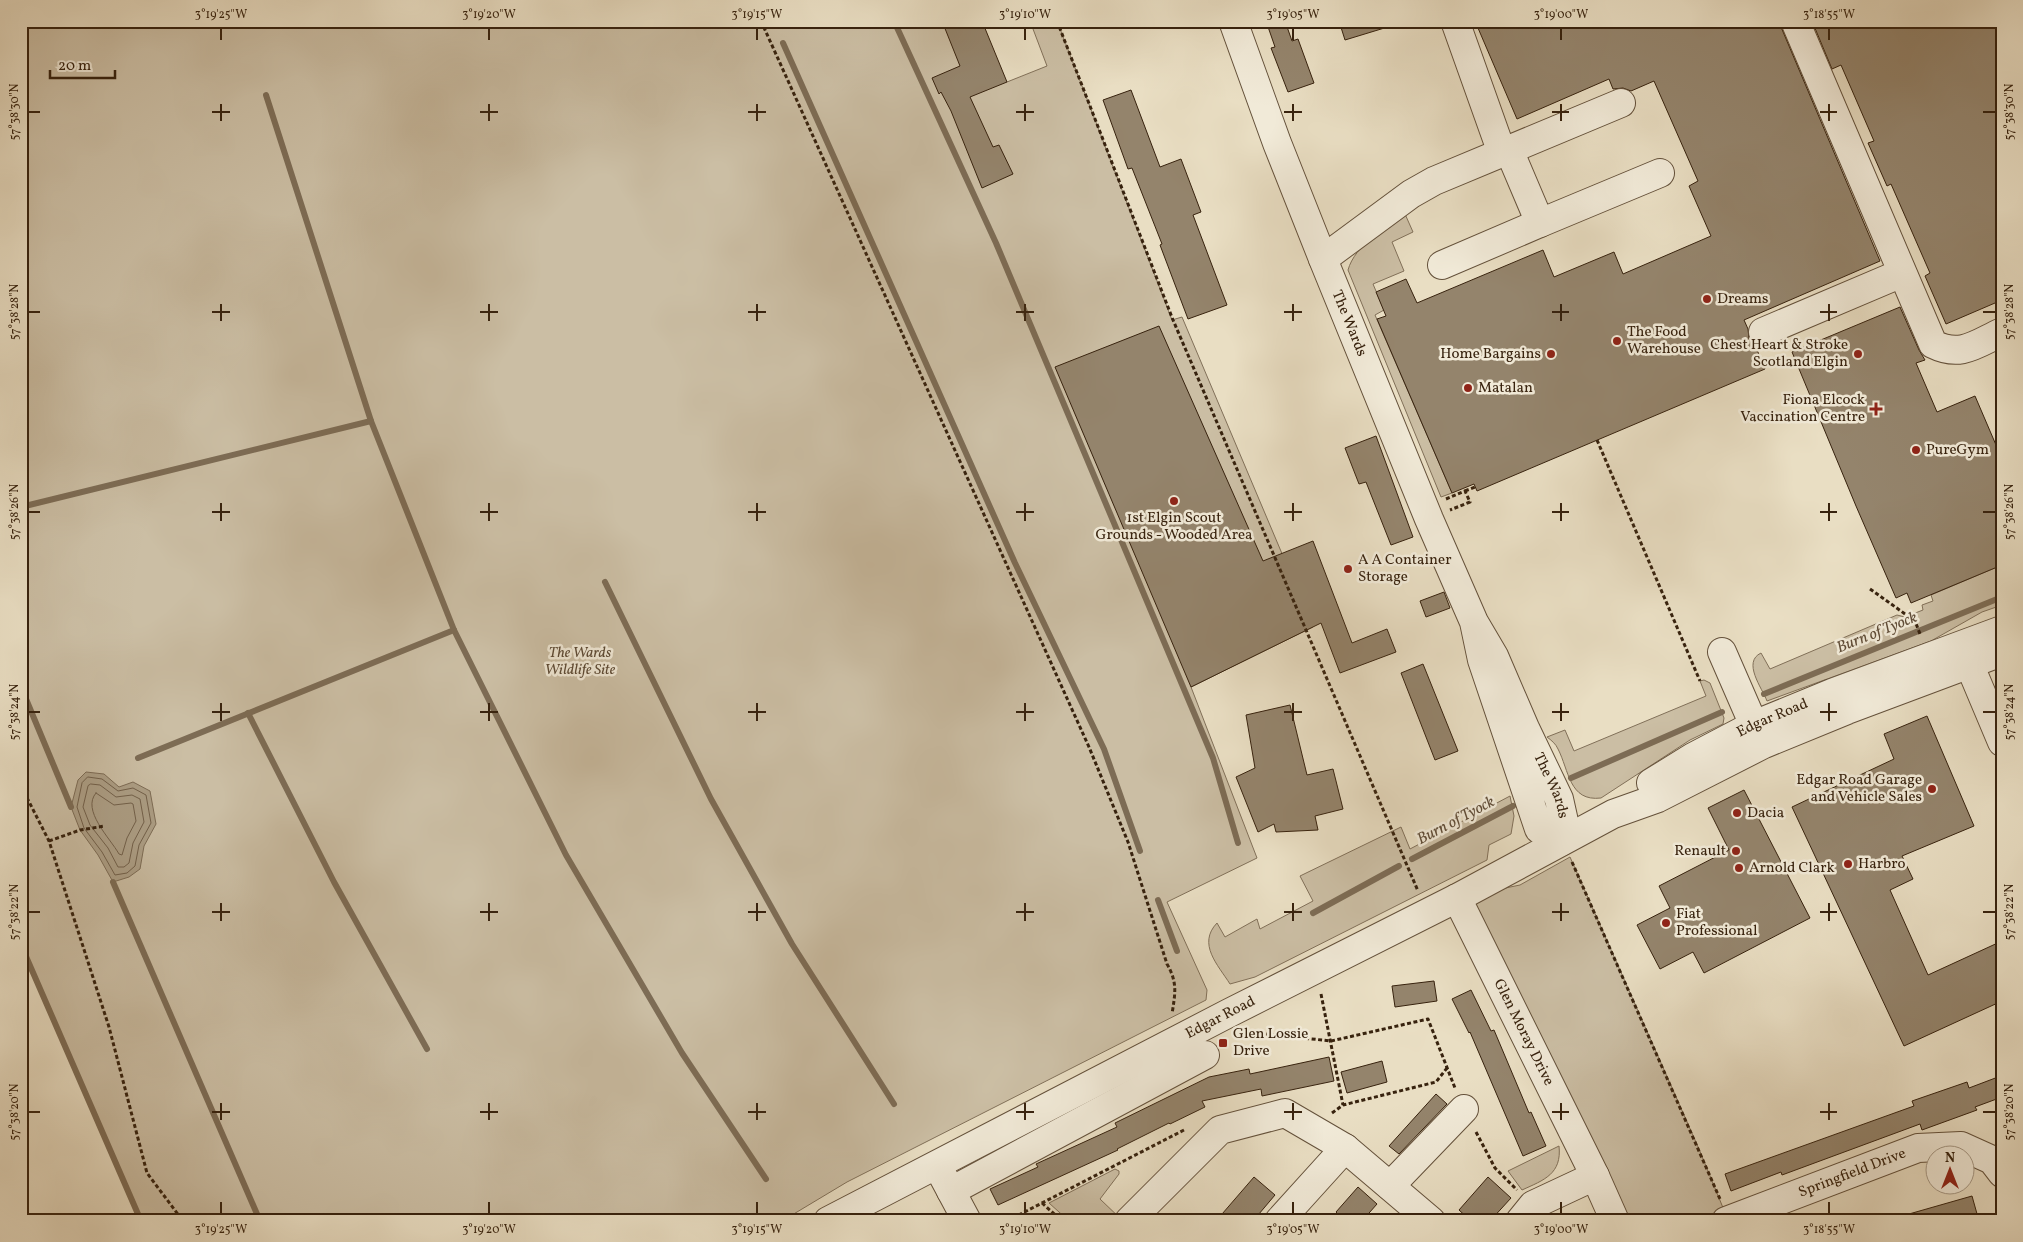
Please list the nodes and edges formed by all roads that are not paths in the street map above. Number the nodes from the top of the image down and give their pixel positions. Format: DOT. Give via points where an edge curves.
graph roads {
  1 [pos="1233,21"];
  2 [pos="1455,21"];
  3 [pos="1795,21"];
  4 [pos="1621,103"];
  5 [pos="1506,151"];
  6 [pos="1660,174"];
  7 [pos="1540,224"];
  8 [pos="1323,259"];
  9 [pos="1442,265"];
  10 [pos="1902,273"];
  11 [pos="1763,332"];
  12 [pos="2002,332"];
  13 [pos="1474,622"];
  14 [pos="2002,630"];
  15 [pos="1722,652"];
  16 [pos="2002,652"];
  17 [pos="1966,655"];
  18 [pos="1759,735"];
  19 [pos="2002,742"];
  20 [pos="1562,809"];
  21 [pos="1604,819"];
  22 [pos="1556,843"];
  23 [pos="1457,898"];
  24 [pos="1205,1055"];
  25 [pos="1464,1109"];
  26 [pos="1344,1148"];
  27 [pos="936,1164"];
  28 [pos="2002,1173"];
  29 [pos="1595,1176"];
  30 [pos="1390,1186"];
  31 [pos="951,1191"];
  32 [pos="1526,1213"];
  33 [pos="1761,1214"];
  34 [pos="1129,1220"];
  35 [pos="1727,1220"];
  36 [pos="828,1221"];
  37 [pos="967,1221"];
  38 [pos="1279,1221"];
  39 [pos="1431,1221"];
  40 [pos="1615,1221"];
  1 -- 8 [label="street, The Wards"];
  2 -- 5 [label="street"];
  3 -- 10 [label="street"];
  4 -- 5 [label="street"];
  5 -- 7 [label="street"];
  5 -- 8 [label="street" via="1411,194"];
  6 -- 7 [label="street"];
  7 -- 9 [label="street"];
  8 -- 13 [label="street, The Wards"];
  10 -- 11 [label="street"];
  10 -- 12 [label="street" via="1933,344 1944,349 1964,350"];
  13 -- 20 [label="street, The Wards" via="1494,656"];
  13 -- 22 [label="street, The Wards" via="1482,660"];
  14 -- 17 [label="street, Edgar Road"];
  15 -- 18 [label="street"];
  16 -- 17 [label="street, Edgar Road"];
  17 -- 18 [label="street, Edgar Road" via="1847,710"];
  17 -- 19 [label="street"];
  18 -- 21 [label="street, Edgar Road" via="1658,798"];
  20 -- 21 [label="street" via="1574,817"];
  20 -- 22 [label="street, The Wards" via="1565,826"];
  21 -- 22 [label="street, Edgar Road"];
  22 -- 23 [label="street, Edgar Road"];
  23 -- 27 [label="street, Edgar Road"];
  23 -- 29 [label="street, Glen Moray Drive"];
  24 -- 31 [label="street"];
  25 -- 30 [label="street"];
  26 -- 30 [label="street"];
  26 -- 34 [label="street" via="1285,1113 1220,1130"];
  26 -- 38 [label="street"];
  27 -- 31 [label="street"];
  27 -- 36 [label="street, Edgar Road"];
  28 -- 33 [label="street, Springfield Drive" via="1992,1160 1961,1146 1918,1148"];
  29 -- 32 [label="street"];
  29 -- 40 [label="street, Glen Moray Drive"];
  30 -- 39 [label="street"];
  31 -- 37 [label="street"];
  33 -- 35 [label="street, Springfield Drive"];
}
